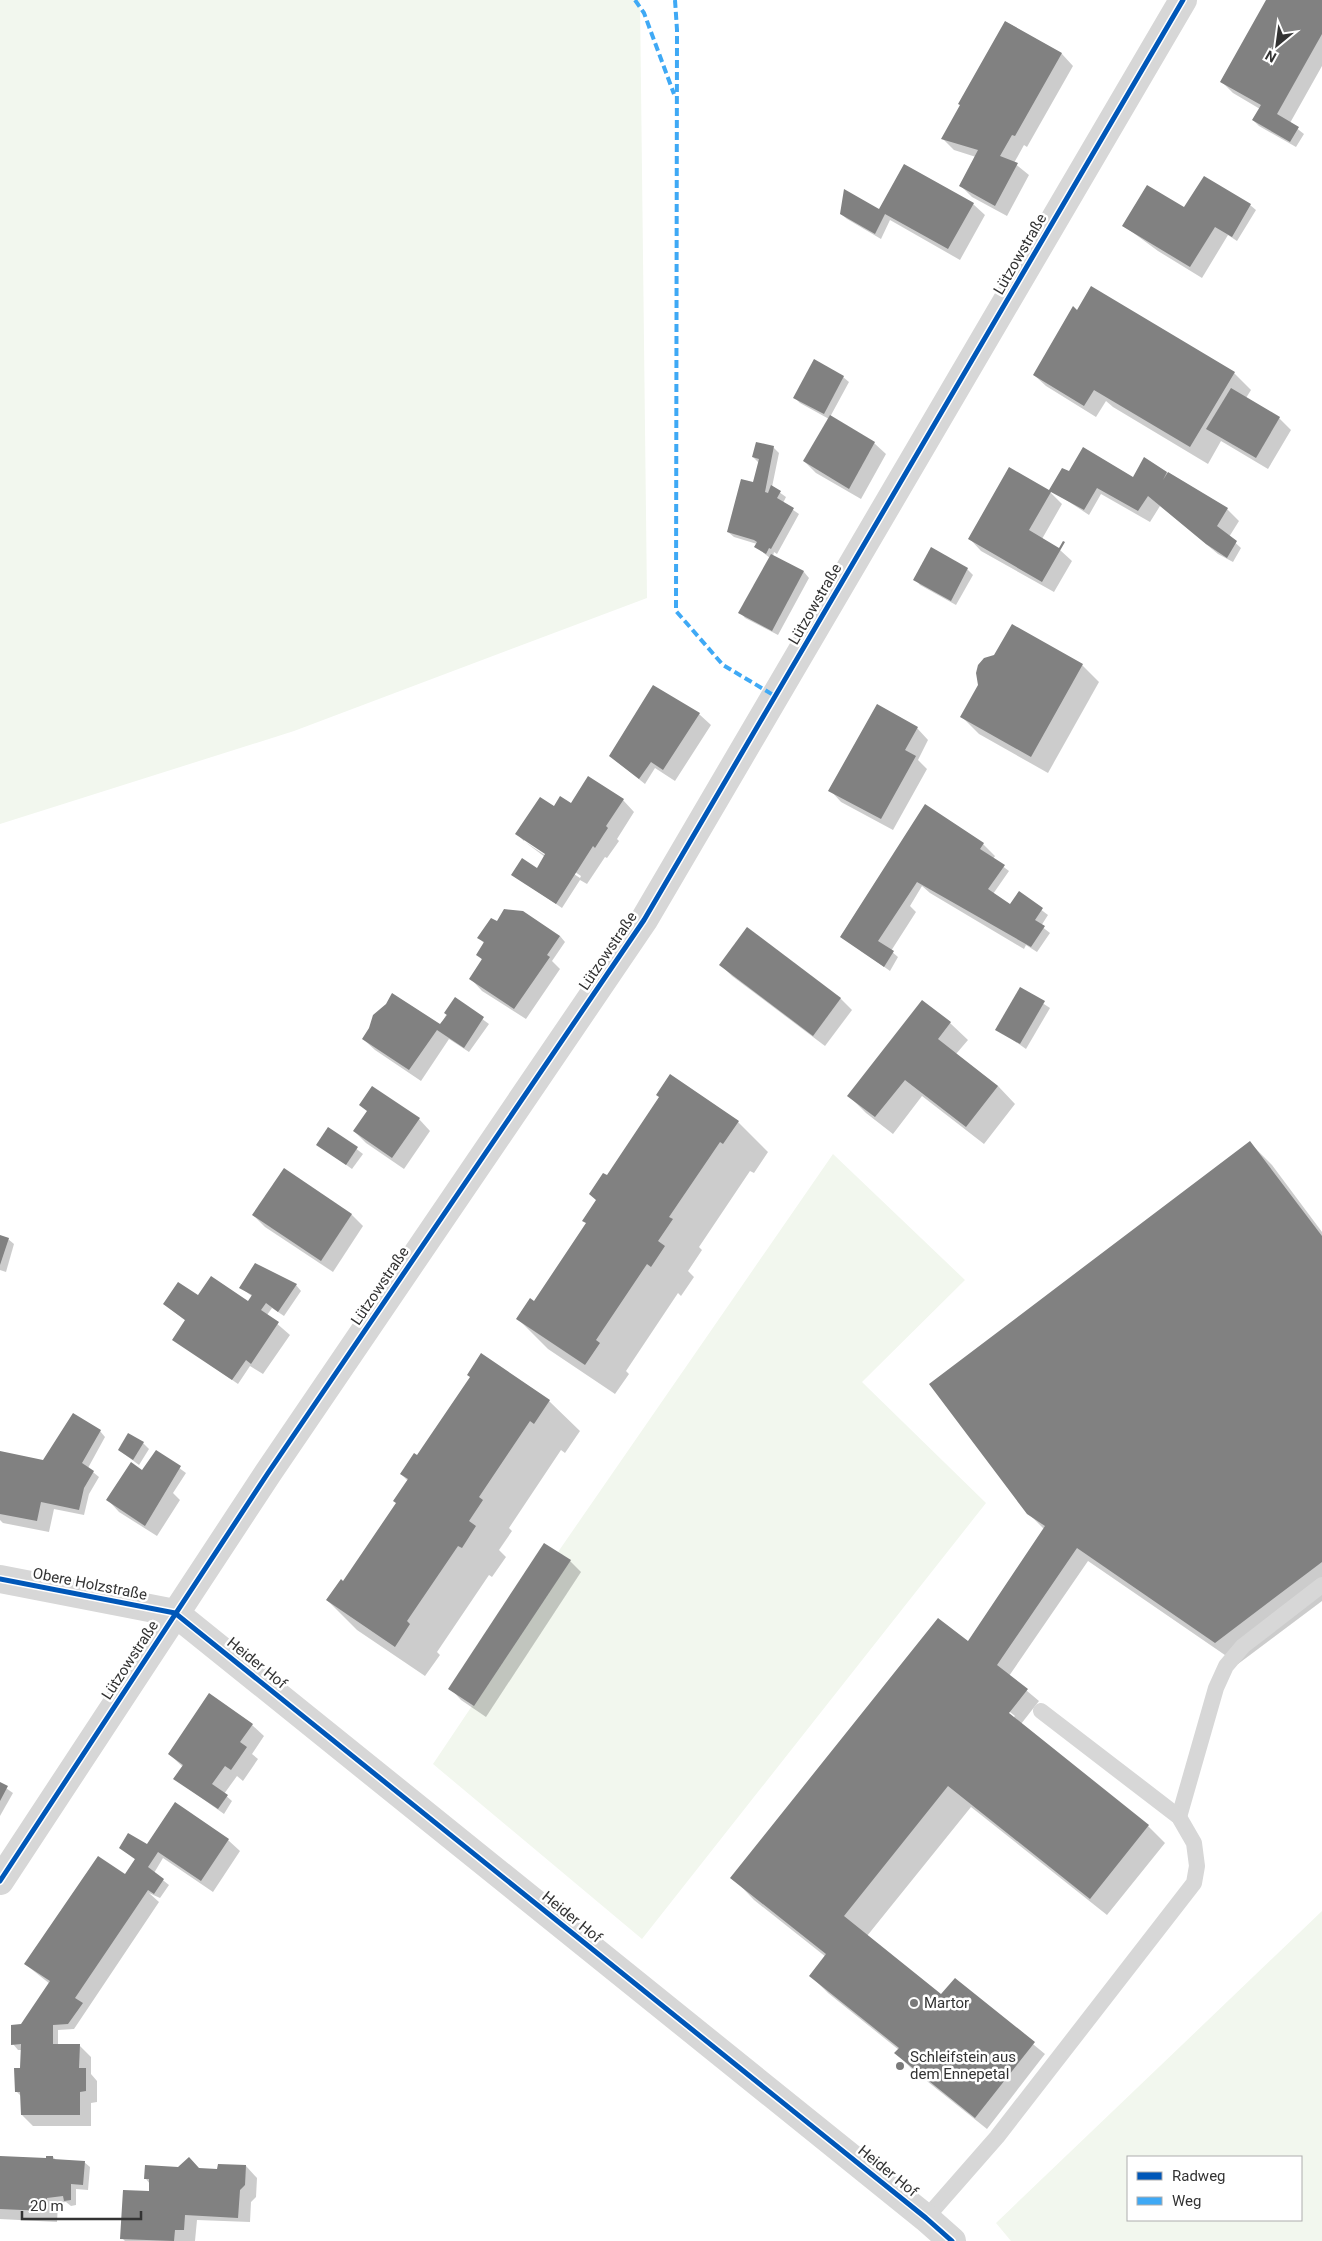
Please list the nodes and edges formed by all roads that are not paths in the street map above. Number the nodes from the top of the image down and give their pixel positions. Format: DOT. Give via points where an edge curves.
graph roads {
  1 [pos="1183,0"];
  2 [pos="0,1579"];
  3 [pos="1322,1585"];
  4 [pos="175,1614"];
  5 [pos="1041,1711"];
  6 [pos="1179,1817"];
  7 [pos="0,1882"];
  8 [pos="926,2218"];
  9 [pos="952,2241"];
  1 -- 4 [label="street, Lützowstraße" via="644,920"];
  2 -- 4 [label="street, Obere Holzstraße"];
  3 -- 6 [label="lane" via="1243,1646 1226,1666 1216,1688"];
  4 -- 7 [label="street, Lützowstraße"];
  4 -- 8 [label="street, Heider Hof"];
  5 -- 6 [label="lane"];
  6 -- 8 [label="lane" via="1194,1843 1197,1866 1194,1883 997,2138"];
  8 -- 9 [label="street, Heider Hof"];
}
